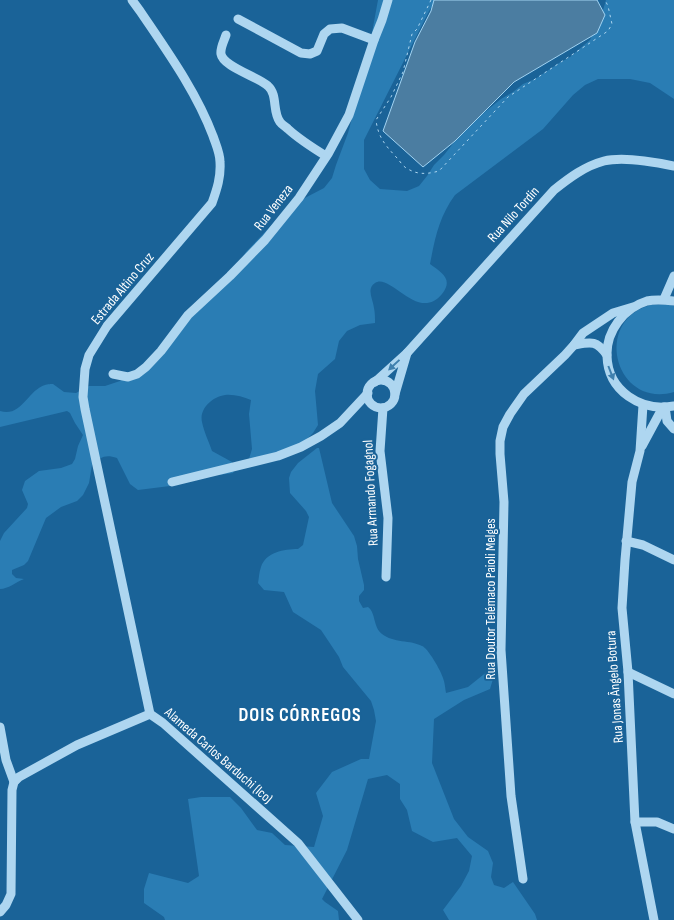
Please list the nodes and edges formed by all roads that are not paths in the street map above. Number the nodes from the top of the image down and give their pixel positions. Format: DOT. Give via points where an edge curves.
graph roads {
  1 [pos="132,0"];
  2 [pos="388,0"];
  3 [pos="238,19"];
  4 [pos="226,35"];
  5 [pos="374,40"];
  6 [pos="326,156"];
  7 [pos="674,166"];
  8 [pos="674,276"];
  9 [pos="664,299"];
  10 [pos="674,301"];
  11 [pos="634,307"];
  12 [pos="574,345"];
  13 [pos="407,353"];
  14 [pos="607,356"];
  15 [pos="112,374"];
  16 [pos="375,382"];
  17 [pos="368,393"];
  18 [pos="395,394"];
  19 [pos="643,404"];
  20 [pos="667,407"];
  21 [pos="383,408"];
  22 [pos="674,429"];
  23 [pos="640,451"];
  24 [pos="172,482"];
  25 [pos="626,541"];
  26 [pos="674,560"];
  27 [pos="386,577"];
  28 [pos="628,672"];
  29 [pos="674,694"];
  30 [pos="150,714"];
  31 [pos="0,727"];
  32 [pos="14,782"];
  33 [pos="635,822"];
  34 [pos="674,829"];
  35 [pos="523,880"];
  36 [pos="0,912"];
  37 [pos="358,920"];
  38 [pos="654,920"];
  1 -- 30 [label="street, Estrada Altino Cruz" via="194,95 220,159 220,180 212,203 107,326 89,355 85,369 83,397 90,435"];
  2 -- 5 [label="street, Rua Veneza"];
  3 -- 5 [label="street" via="301,53 317,51 330,28 342,28"];
  4 -- 6 [label="street" via="221,53 223,60 269,86 279,122"];
  5 -- 6 [label="street, Rua Veneza" via="349,115"];
  6 -- 15 [label="street, Rua Veneza" via="299,198 265,240 188,314 146,367 128,377"];
  7 -- 13 [label="street, Rua Nilo Tordin" via="606,160 572,176 554,190"];
  8 -- 9 [label="street"];
  9 -- 10 [label="street"];
  9 -- 11 [label="street, Rua Doutor Telémaco Paioli Melges"];
  11 -- 12 [label="street, Rua Doutor Telémaco Paioli Melges" via="613,313 582,333"];
  11 -- 14 [label="street" via="612,330"];
  12 -- 14 [label="street" via="591,342"];
  12 -- 35 [label="street, Rua Doutor Telémaco Paioli Melges" via="524,394 510,414 500,441 504,502 501,650 511,796"];
  13 -- 16 [label="street, Rua Nilo Tordin, one-way"];
  13 -- 18 [label="street, Rua Nilo Tordin"];
  14 -- 19 [label="street, one-way" via="609,369 622,392"];
  16 -- 17 [label="street"];
  16 -- 18 [label="street" via="388,383"];
  17 -- 21 [label="street" via="369,402"];
  17 -- 24 [label="street" via="340,423 301,447 278,456"];
  18 -- 21 [label="street" via="392,402"];
  19 -- 20 [label="street"];
  19 -- 23 [label="street, Rua Jonas Ângelo Botura"];
  20 -- 22 [label="street" via="666,421"];
  20 -- 23 [label="street, Rua Jonas Ângelo Botura"];
  21 -- 27 [label="street, Rua Armando Fogagnol" via="380,451 388,518"];
  23 -- 25 [label="street, Rua Jonas Ângelo Botura" via="632,482"];
  25 -- 26 [label="street" via="643,545"];
  25 -- 28 [label="street, Rua Jonas Ângelo Botura" via="622,608"];
  28 -- 29 [label="street"];
  28 -- 33 [label="street, Rua Jonas Ângelo Botura"];
  30 -- 32 [label="street, Alameda Carlos Barduchi (Ico)" via="76,745"];
  30 -- 37 [label="street, Alameda Carlos Barduchi (Ico)" via="163,722 298,843"];
  31 -- 32 [label="street"];
  32 -- 36 [label="street" via="11,894"];
  33 -- 34 [label="street" via="657,822"];
  33 -- 38 [label="street, Rua Jonas Ângelo Botura"];
}
